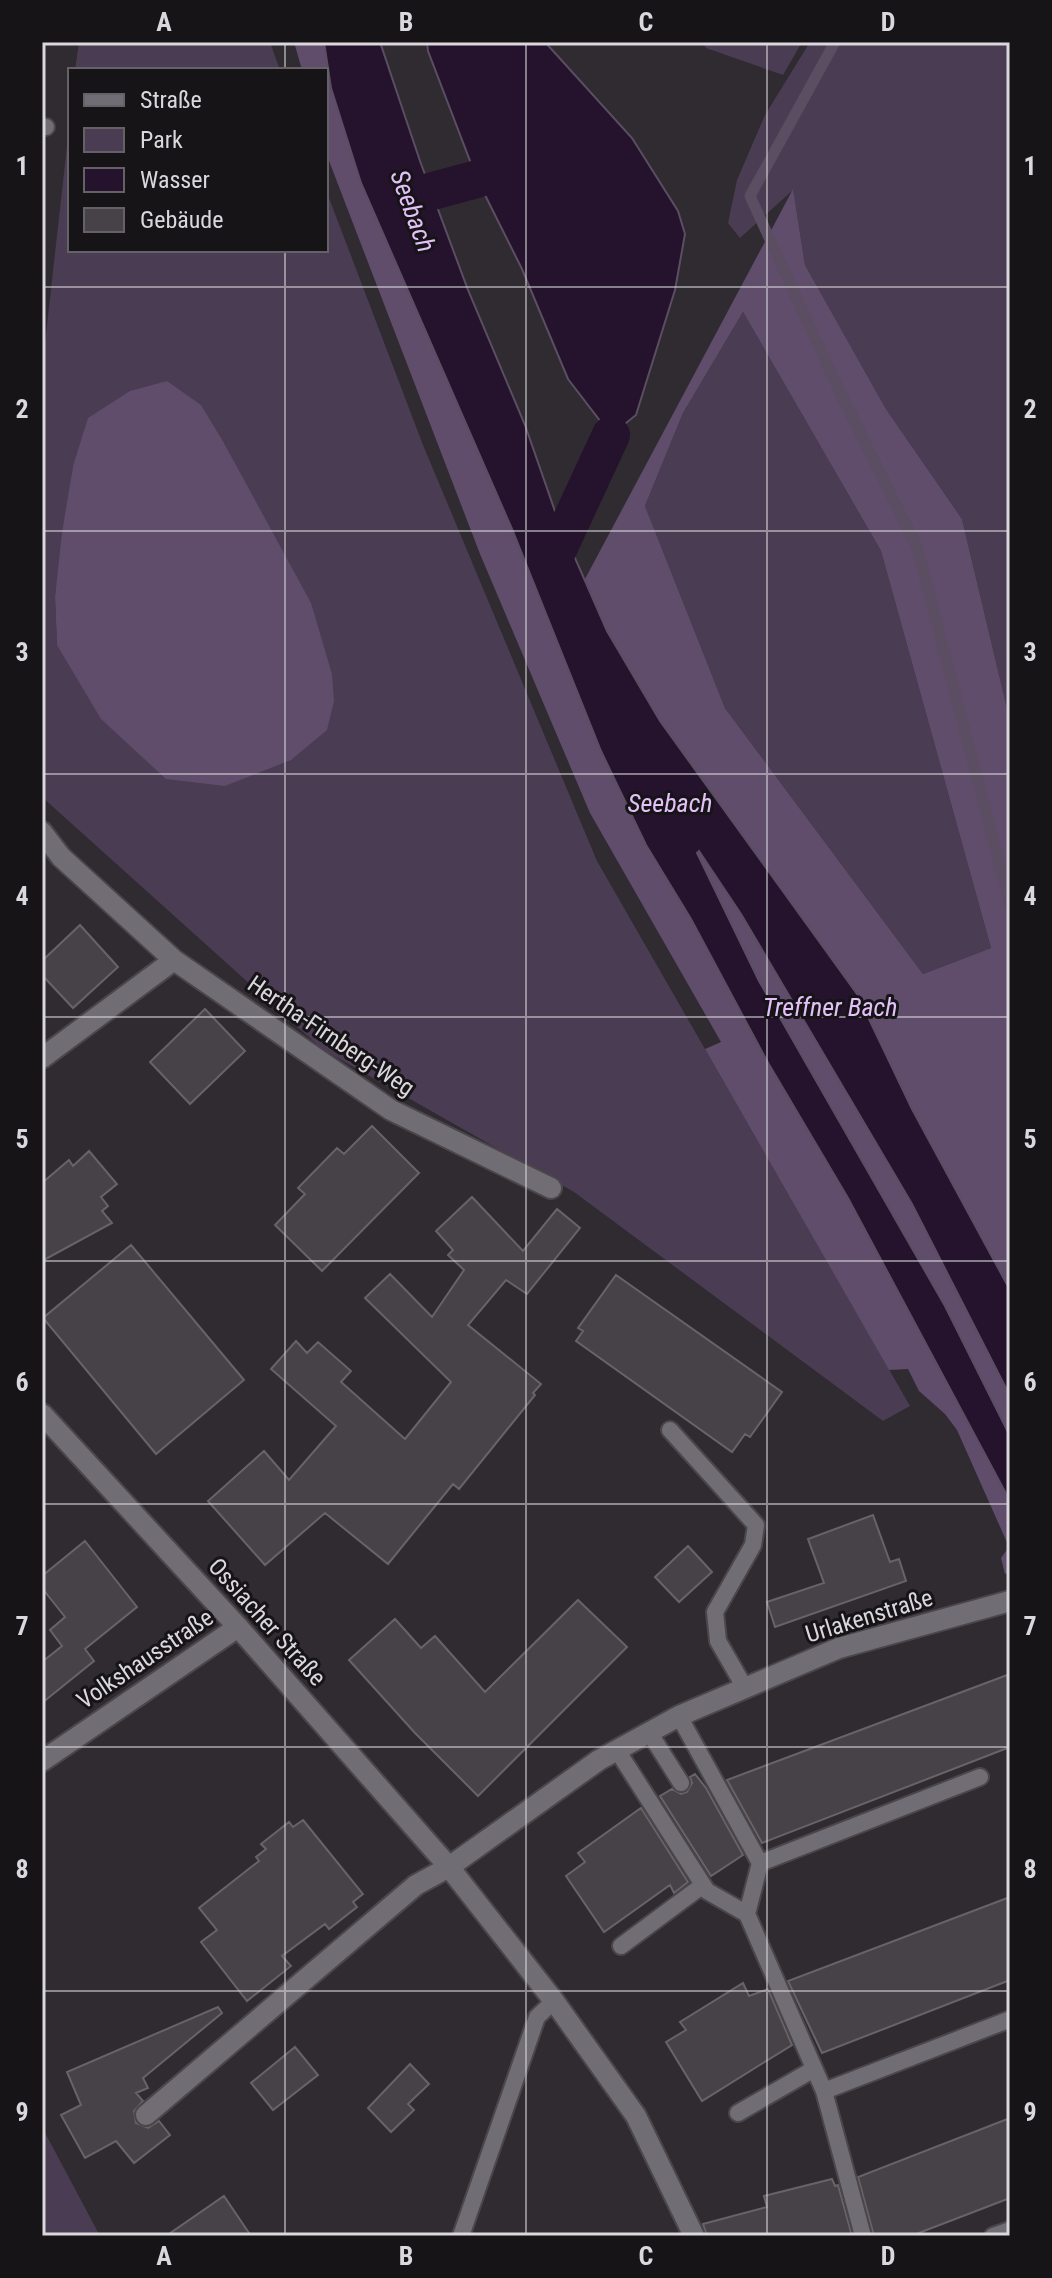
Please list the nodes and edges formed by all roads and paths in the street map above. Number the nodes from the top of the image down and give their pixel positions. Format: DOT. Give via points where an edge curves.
graph roads {
  1 [pos="42,832"];
  2 [pos="174,960"];
  3 [pos="42,1058"];
  4 [pos="551,1188"];
  5 [pos="42,1414"];
  6 [pos="670,1430"];
  7 [pos="1010,1602"];
  8 [pos="238,1627"];
  9 [pos="745,1688"];
  10 [pos="679,1716"];
  11 [pos="649,1732"];
  12 [pos="617,1750"];
  13 [pos="42,1761"];
  14 [pos="980,1777"];
  15 [pos="681,1783"];
  16 [pos="760,1863"];
  17 [pos="449,1867"];
  18 [pos="703,1885"];
  19 [pos="747,1914"];
  20 [pos="621,1946"];
  21 [pos="554,2001"];
  22 [pos="1008,2020"];
  23 [pos="814,2069"];
  24 [pos="824,2091"];
  25 [pos="738,2113"];
  26 [pos="146,2115"];
  27 [pos="1010,2230"];
  28 [pos="461,2236"];
  29 [pos="694,2236"];
  30 [pos="863,2236"];
  31 [pos="993,2236"];
  1 -- 2 [label="street, Hertha-Firnberg-Weg" via="61,857"];
  2 -- 3 [label="street"];
  2 -- 4 [label="street, Hertha-Firnberg-Weg" via="391,1110"];
  5 -- 8 [label="street, Ossiacher Straße"];
  6 -- 9 [label="lane" via="756,1525 753,1545 715,1612 718,1641"];
  7 -- 9 [label="street, Urlakenstraße" via="839,1648"];
  8 -- 13 [label="street, Volkshausstraße"];
  8 -- 17 [label="street, Ossiacher Straße"];
  9 -- 10 [label="street, Urlakenstraße"];
  10 -- 11 [label="street, Urlakenstraße"];
  10 -- 16 [label="lane"];
  11 -- 12 [label="street, Urlakenstraße"];
  11 -- 15 [label="lane"];
  12 -- 17 [label="street, Urlakenstraße"];
  12 -- 18 [label="lane"];
  14 -- 16 [label="lane"];
  16 -- 19 [label="lane"];
  17 -- 21 [label="street, Ossiacher Straße"];
  17 -- 26 [label="street" via="416,1885"];
  18 -- 19 [label="lane"];
  18 -- 20 [label="lane"];
  19 -- 23 [label="lane"];
  21 -- 28 [label="lane" via="537,2017"];
  21 -- 29 [label="street, Ossiacher Straße" via="636,2116"];
  22 -- 24 [label="lane"];
  23 -- 24 [label="lane"];
  23 -- 25 [label="lane"];
  24 -- 30 [label="lane"];
  27 -- 31 [label="lane"];
}
